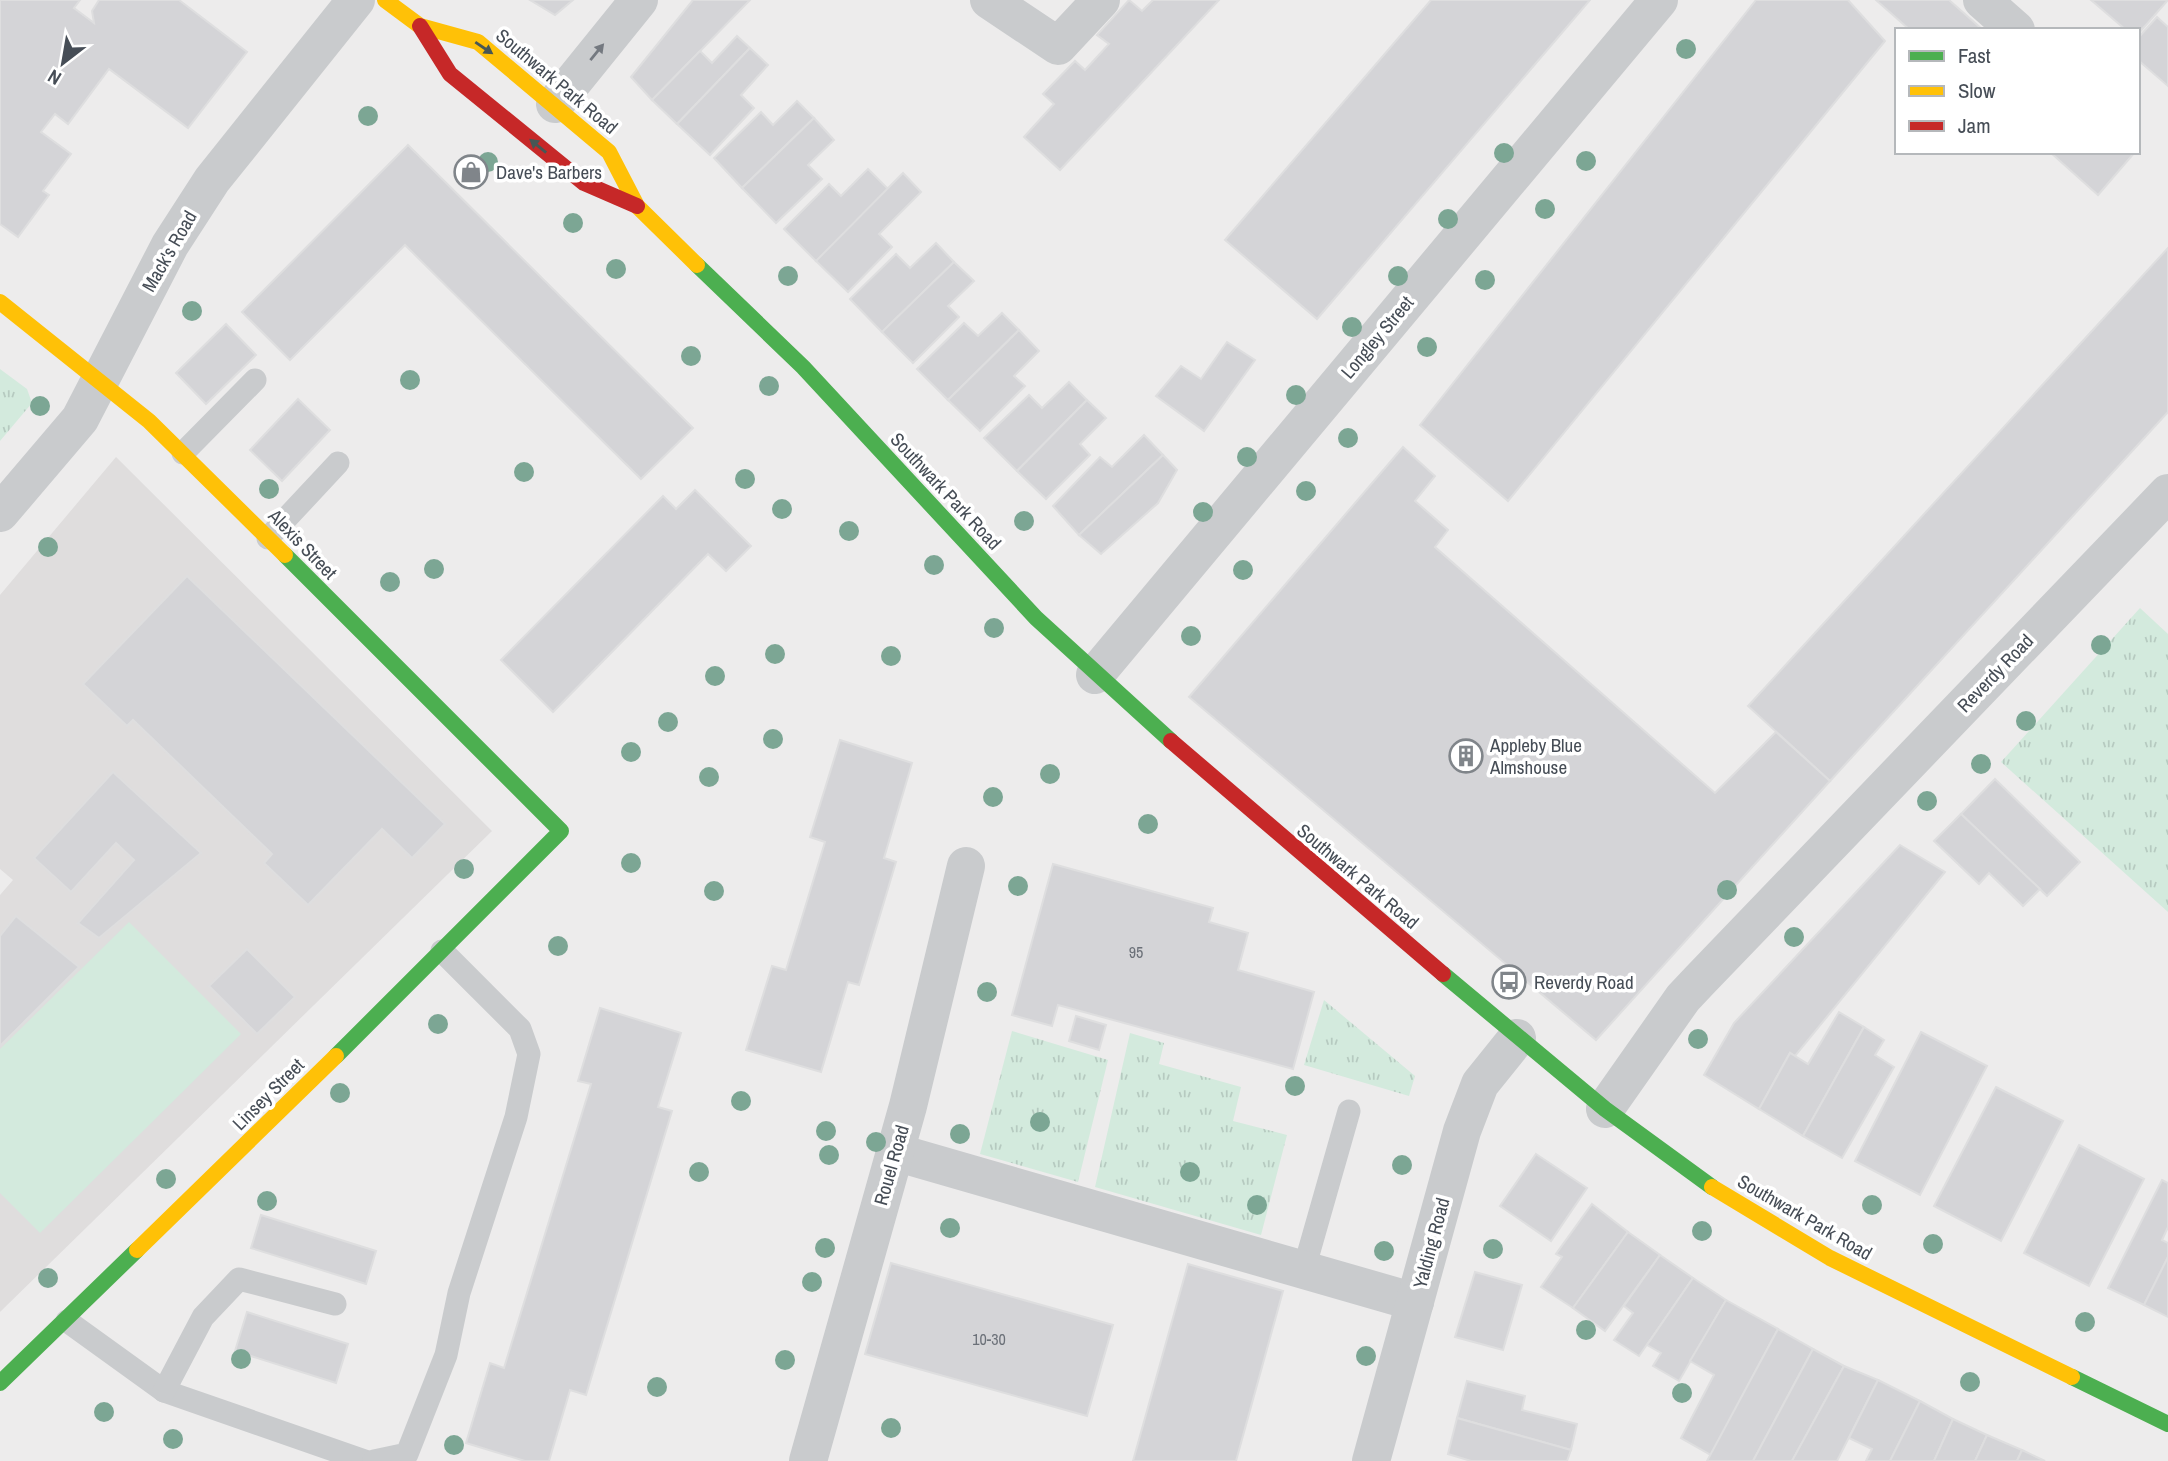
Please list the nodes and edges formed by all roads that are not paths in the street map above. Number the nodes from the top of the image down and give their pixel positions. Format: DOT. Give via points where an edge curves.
graph roads {
  1 [pos="356,0"];
  2 [pos="385,0"];
  3 [pos="639,0"];
  4 [pos="989,0"];
  5 [pos="1101,0"];
  6 [pos="1660,0"];
  7 [pos="1982,0"];
  8 [pos="420,26"];
  9 [pos="2014,28"];
  10 [pos="555,104"];
  11 [pos="638,206"];
  12 [pos="0,302"];
  13 [pos="255,380"];
  14 [pos="100,383"];
  15 [pos="183,453"];
  16 [pos="338,463"];
  17 [pos="2168,493"];
  18 [pos="0,513"];
  19 [pos="268,538"];
  20 [pos="1095,675"];
  21 [pos="561,831"];
  22 [pos="965,866"];
  23 [pos="442,951"];
  24 [pos="1517,1038"];
  25 [pos="1605,1109"];
  26 [pos="1349,1111"];
  27 [pos="895,1152"];
  28 [pos="1304,1269"];
  29 [pos="1415,1302"];
  30 [pos="335,1304"];
  31 [pos="67,1321"];
  32 [pos="0,1382"];
  33 [pos="164,1391"];
  34 [pos="2168,1424"];
  35 [pos="365,1461"];
  36 [pos="374,1461"];
  37 [pos="808,1461"];
  38 [pos="1371,1461"];
  1 -- 14 [label="street, Mack's Road" via="212,180 154,274"];
  2 -- 8 [label="main road, Southwark Park Road"];
  10 -- 3 [label="street, one-way"];
  4 -- 5 [label="street" via="1058,46"];
  6 -- 20 [label="street, Longley Street"];
  7 -- 9 [label="street"];
  8 -- 10 [label="main road, Southwark Park Road, one-way" via="478,42"];
  11 -- 8 [label="main road, Southwark Park Road, one-way" via="584,183 450,74"];
  10 -- 11 [label="main road, Southwark Park Road" via="609,152"];
  11 -- 20 [label="main road, Southwark Park Road" via="803,367"];
  12 -- 14 [label="main road, Alexis Street"];
  13 -- 15 [label="lane"];
  14 -- 15 [label="main road, Alexis Street"];
  14 -- 18 [label="street, Mack's Road" via="80,419"];
  15 -- 19 [label="main road, Alexis Street"];
  16 -- 19 [label="lane"];
  17 -- 25 [label="street, Reverdy Road" via="1691,989"];
  19 -- 21 [label="main road, Alexis Street"];
  20 -- 24 [label="main road, Southwark Park Road"];
  21 -- 23 [label="main road, Linsey Street"];
  22 -- 27 [label="street, Rouel Road"];
  23 -- 31 [label="main road, Linsey Street"];
  23 -- 36 [label="lane" via="520,1029 529,1054 516,1117 459,1293 446,1355 407,1454"];
  24 -- 25 [label="main road, Southwark Park Road"];
  24 -- 29 [label="street, Yalding Road" via="1480,1084 1461,1130"];
  25 -- 34 [label="main road, Southwark Park Road" via="1703,1181 1830,1258"];
  26 -- 28 [label="lane"];
  27 -- 28 [label="street"];
  27 -- 37 [label="street, Rouel Road"];
  28 -- 29 [label="street"];
  29 -- 38 [label="street, Yalding Road"];
  30 -- 33 [label="lane" via="239,1279 203,1317"];
  31 -- 32 [label="main road, Linsey Street"];
  31 -- 33 [label="lane"];
  33 -- 35 [label="lane"];
}
